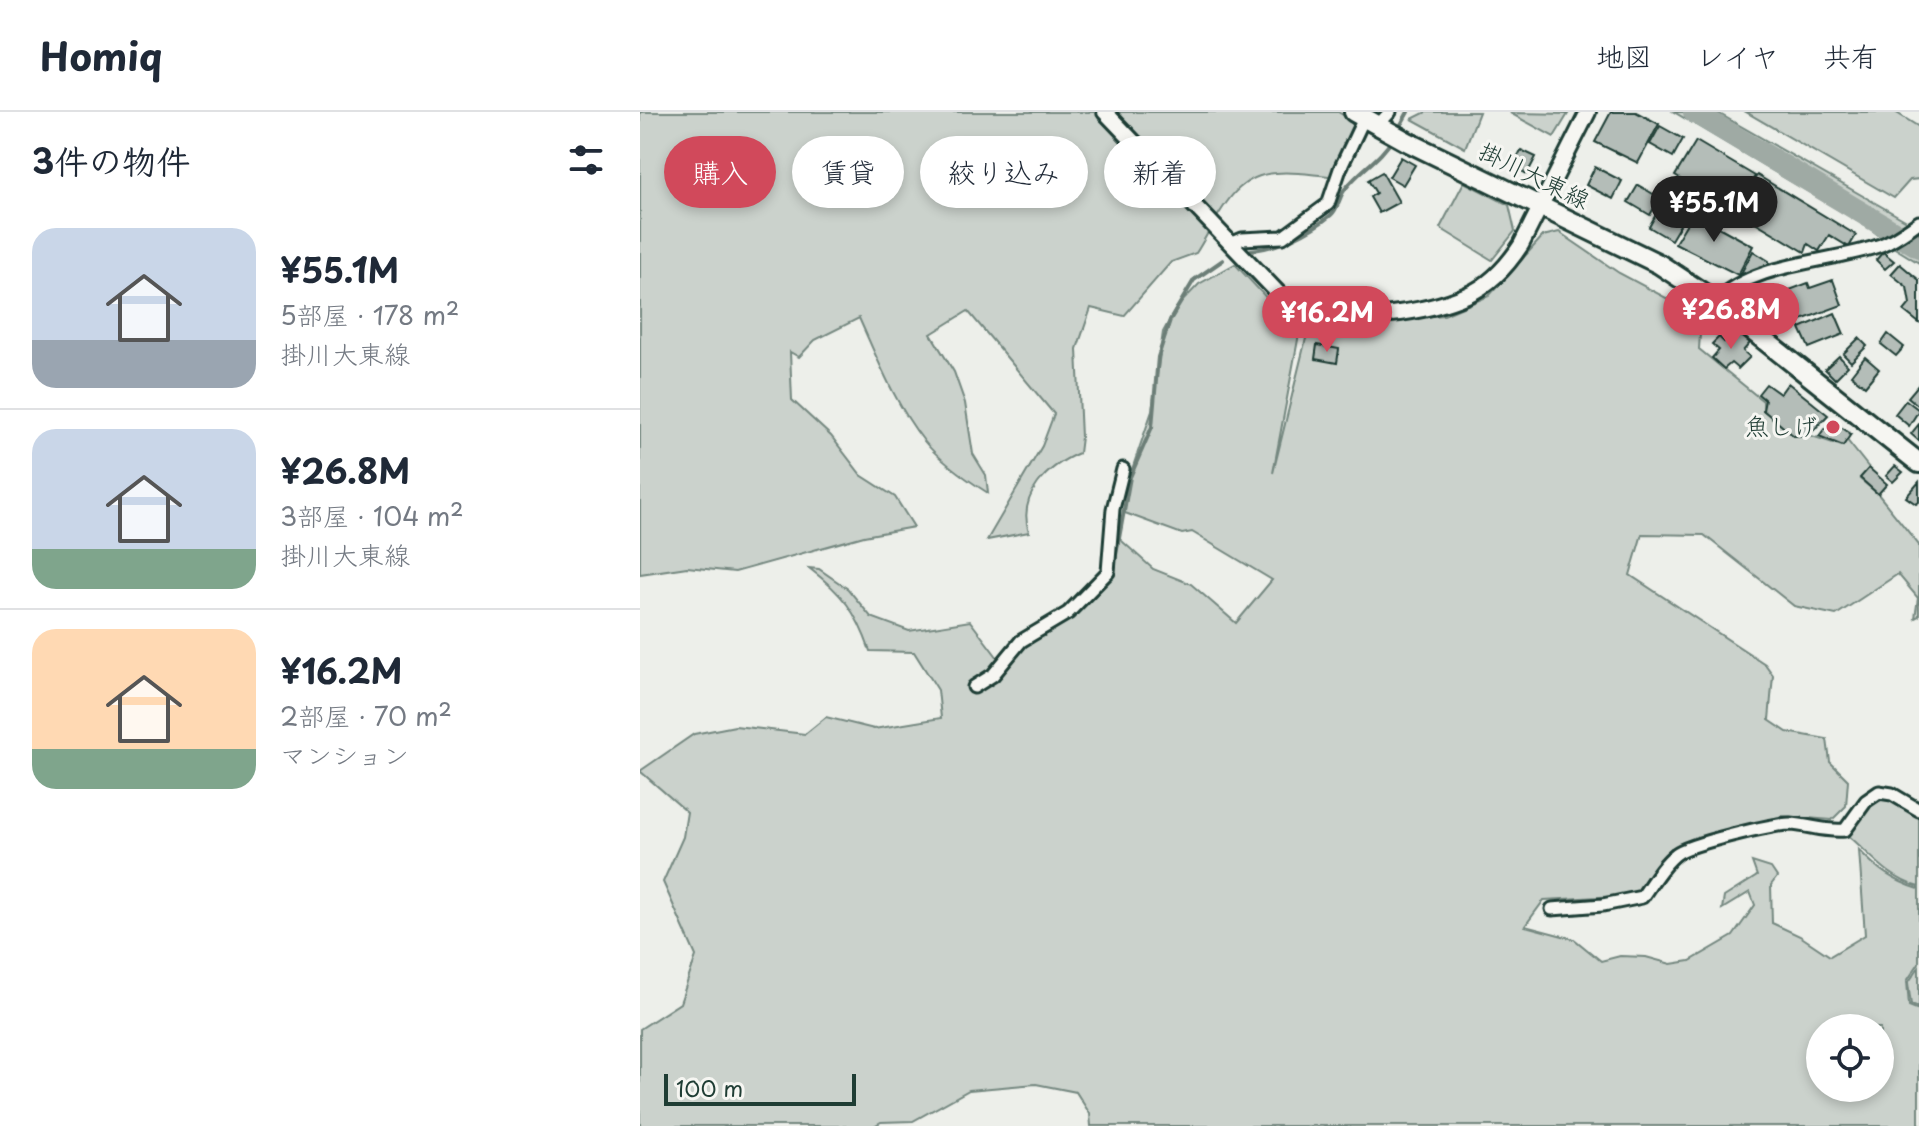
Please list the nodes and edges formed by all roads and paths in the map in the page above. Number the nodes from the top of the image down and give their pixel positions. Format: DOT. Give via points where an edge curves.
graph roads {
  1 [pos="1105,112"];
  2 [pos="1588,112"];
  3 [pos="1372,118"];
  4 [pos="1541,206"];
  5 [pos="1914,226"];
  6 [pos="1230,244"];
  7 [pos="1715,301"];
  8 [pos="1919,463"];
  9 [pos="1123,469"];
  10 [pos="974,687"];
  11 [pos="1919,810"];
  12 [pos="1552,909"];
  1 -- 6 [label="street"];
  2 -- 4 [label="street"];
  3 -- 4 [label="main road, 掛川大東線" via="1408,142"];
  3 -- 6 [label="street" via="1340,169 1328,204 1283,237"];
  4 -- 6 [label="street" via="1511,260 1490,281 1432,307 1390,314 1310,309 1280,295"];
  4 -- 7 [label="main road, 掛川大東線" via="1659,264"];
  5 -- 7 [label="street" via="1883,244 1733,286"];
  7 -- 8 [label="main road, 掛川大東線"];
  9 -- 10 [label="street" via="1113,509 1108,572 1068,613 1021,641 993,675"];
  11 -- 12 [label="street" via="1879,792 1845,830 1773,825 1689,847 1667,862 1642,897"];
}
